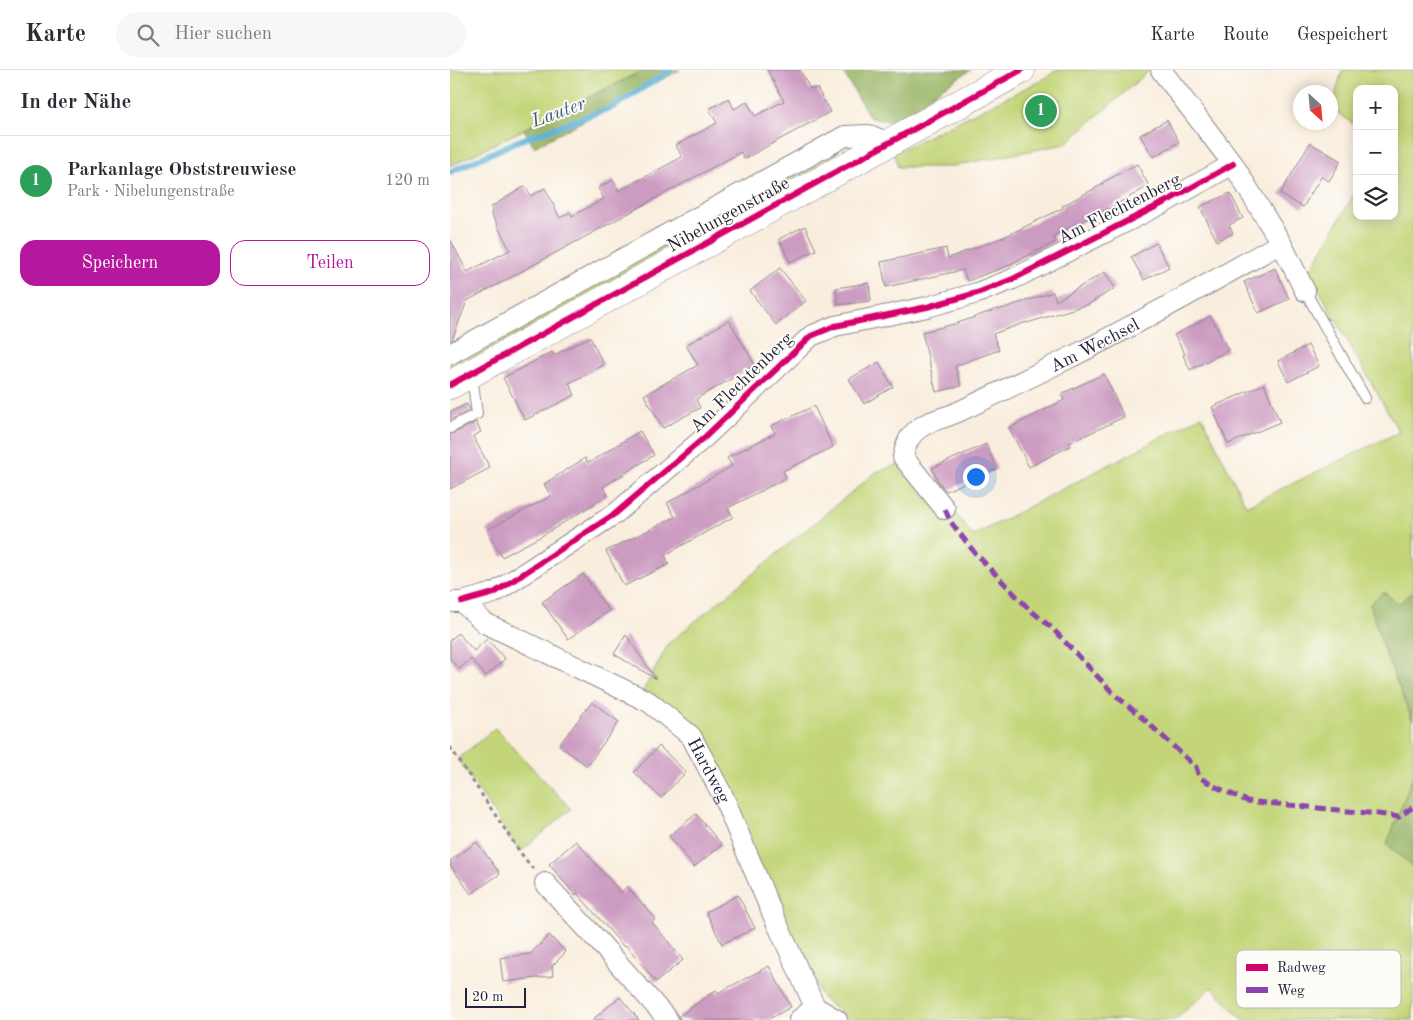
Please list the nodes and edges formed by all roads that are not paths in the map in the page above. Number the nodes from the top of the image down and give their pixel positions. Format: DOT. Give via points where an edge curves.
graph roads {
  1 [pos="1021,70"];
  2 [pos="1161,70"];
  3 [pos="888,143"];
  4 [pos="1233,164"];
  5 [pos="1281,243"];
  6 [pos="1305,290"];
  7 [pos="450,354"];
  8 [pos="461,380"];
  9 [pos="1365,398"];
  10 [pos="450,428"];
  11 [pos="946,508"];
  12 [pos="456,602"];
  13 [pos="545,883"];
  14 [pos="815,1006"];
  15 [pos="668,1020"];
  16 [pos="799,1020"];
  17 [pos="837,1020"];
  1 -- 3 [label="main road, Nibelungenstraße"];
  2 -- 4 [label="street"];
  3 -- 7 [label="street, Nibelungenstraße" via="869,135 846,136"];
  3 -- 8 [label="main road, Nibelungenstraße"];
  4 -- 5 [label="street"];
  4 -- 12 [label="street, Am Flechtenberg" via="1014,279 977,293 835,326 811,336 705,437 616,513 494,593"];
  5 -- 6 [label="street"];
  5 -- 11 [label="street, Am Wechsel" via="1175,303 1069,358 926,424 910,436 903,457"];
  6 -- 9 [label="lane"];
  8 -- 10 [label="lane" via="477,414"];
  12 -- 14 [label="street, Hardweg" via="485,623 649,702 691,736 723,796"];
  13 -- 15 [label="street"];
  14 -- 16 [label="street"];
  14 -- 17 [label="street"];
}
